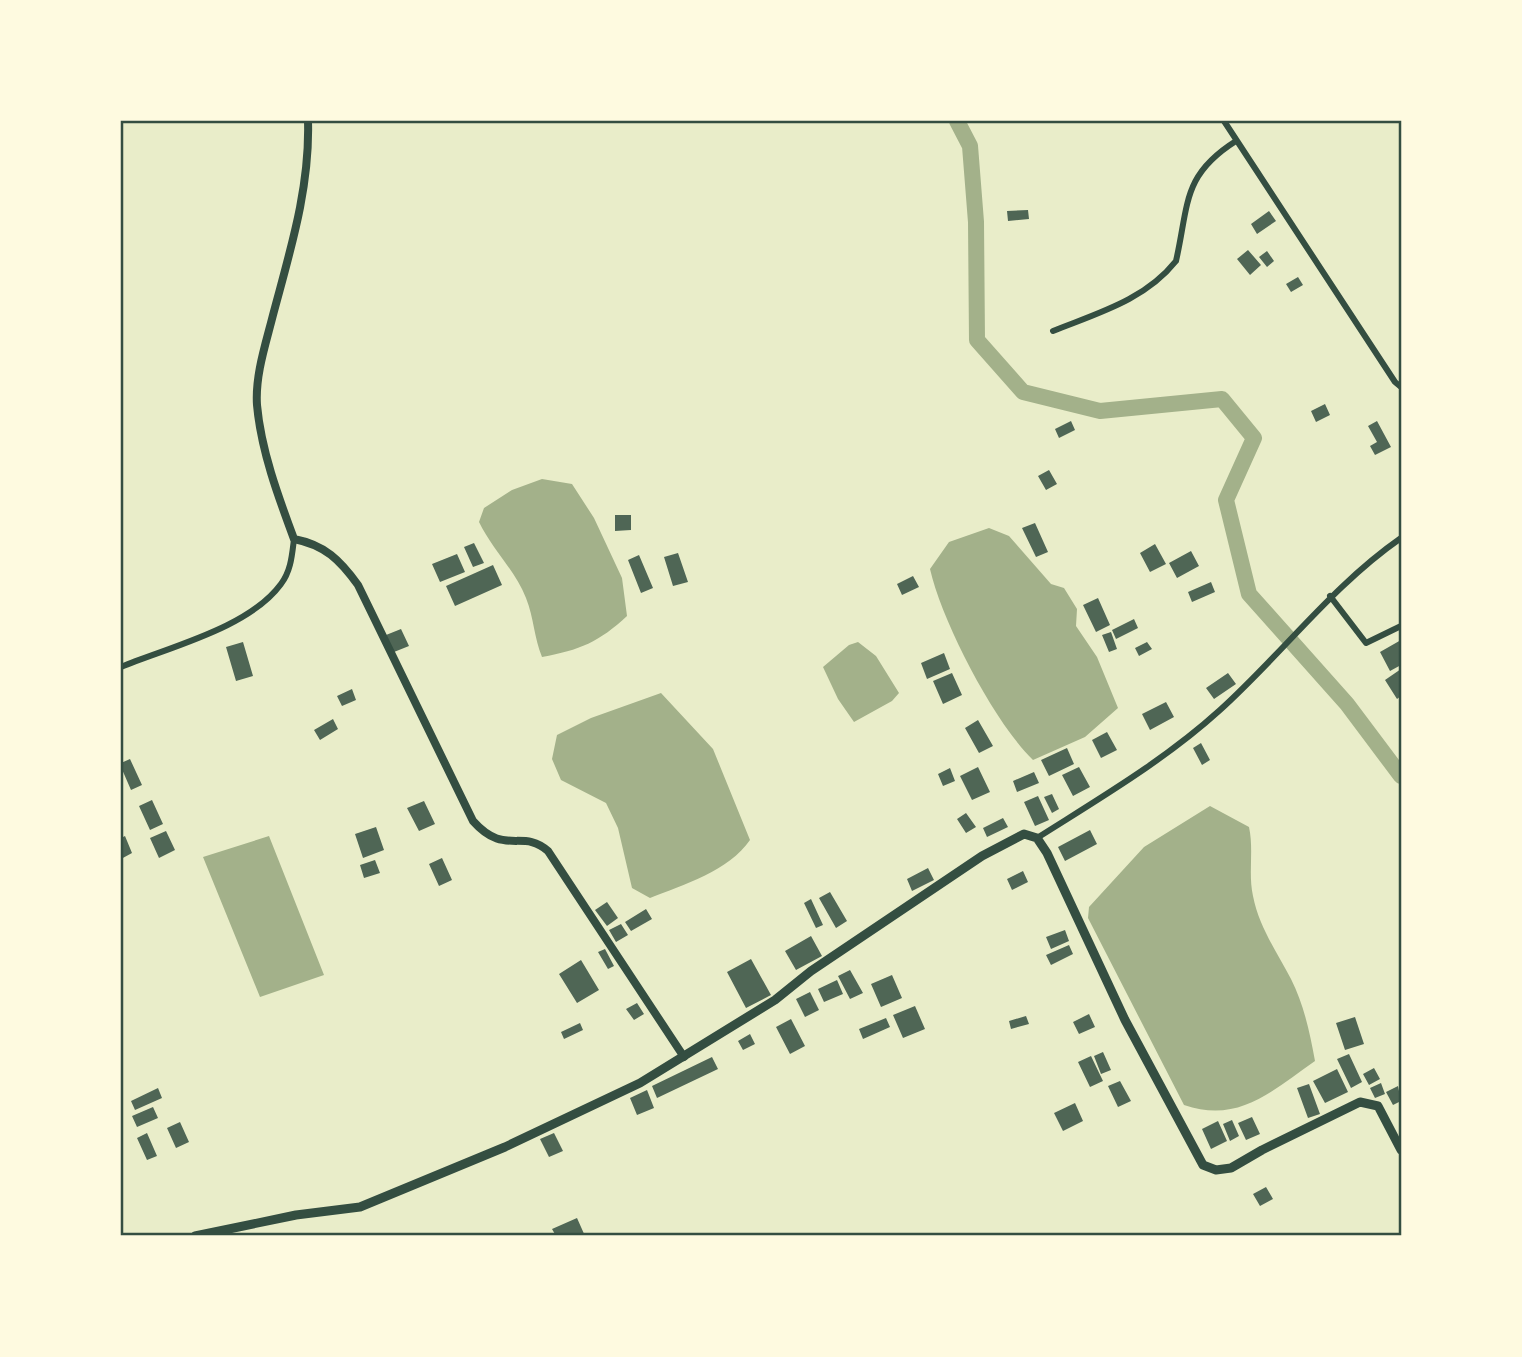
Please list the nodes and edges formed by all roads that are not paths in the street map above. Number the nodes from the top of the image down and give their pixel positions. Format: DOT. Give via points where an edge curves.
graph roads {
  1 [pos="308,121"];
  2 [pos="1224,121"];
  3 [pos="1236,141"];
  4 [pos="1053,331"];
  5 [pos="1401,387"];
  6 [pos="1401,538"];
  7 [pos="294,539"];
  8 [pos="1330,596"];
  9 [pos="1401,626"];
  10 [pos="121,667"];
  11 [pos="1037,838"];
  12 [pos="684,1057"];
  13 [pos="1401,1150"];
  14 [pos="195,1236"];
  1 -- 7 [label="street" via="309,150 298,222 261,365 257,404 277,494"];
  2 -- 3 [label="street"];
  3 -- 4 [label="street" via="1207,161 1190,187 1176,261 1170,268 1122,304"];
  3 -- 5 [label="street"];
  6 -- 8 [label="street"];
  7 -- 10 [label="street" via="292,564 281,585 242,619"];
  7 -- 12 [label="street" via="315,543 334,555 358,585 473,821 495,840 539,843 548,851"];
  8 -- 9 [label="street" via="1366,643"];
  8 -- 11 [label="street" via="1220,710 1140,773"];
  11 -- 12 [label="main road" via="1024,834 982,856 775,1000"];
  11 -- 13 [label="main road" via="1125,1020 1203,1165 1216,1170 1231,1168 1360,1102 1378,1106"];
  12 -- 14 [label="main road" via="505,1147 360,1207"];
}
